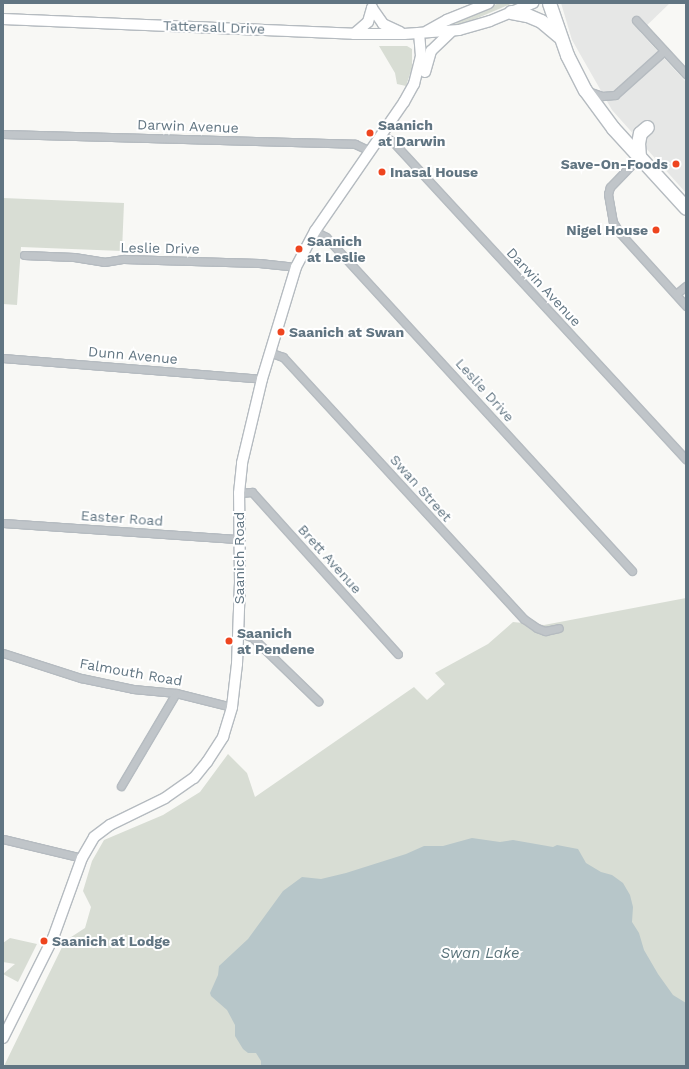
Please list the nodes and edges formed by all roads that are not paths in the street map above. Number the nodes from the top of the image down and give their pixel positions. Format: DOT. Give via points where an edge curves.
graph roads {
  1 [pos="489,3"];
  2 [pos="533,3"];
  3 [pos="549,3"];
  4 [pos="371,6"];
  5 [pos="512,12"];
  6 [pos="3,19"];
  7 [pos="636,20"];
  8 [pos="422,32"];
  9 [pos="451,32"];
  10 [pos="354,34"];
  11 [pos="404,34"];
  12 [pos="560,37"];
  13 [pos="664,51"];
  14 [pos="686,74"];
  15 [pos="585,90"];
  16 [pos="404,102"];
  17 [pos="646,127"];
  18 [pos="3,134"];
  19 [pos="382,134"];
  20 [pos="370,151"];
  21 [pos="639,157"];
  22 [pos="686,208"];
  23 [pos="315,231"];
  24 [pos="24,255"];
  25 [pos="296,267"];
  26 [pos="686,286"];
  27 [pos="676,294"];
  28 [pos="686,306"];
  29 [pos="269,352"];
  30 [pos="3,358"];
  31 [pos="262,379"];
  32 [pos="686,460"];
  33 [pos="239,493"];
  34 [pos="3,523"];
  35 [pos="240,539"];
  36 [pos="632,571"];
  37 [pos="559,628"];
  38 [pos="238,635"];
  39 [pos="3,653"];
  40 [pos="398,654"];
  41 [pos="176,693"];
  42 [pos="318,701"];
  43 [pos="232,707"];
  44 [pos="121,786"];
  45 [pos="3,839"];
  46 [pos="82,858"];
  47 [pos="3,1038"];
  1 -- 8 [label="main road"];
  2 -- 5 [label="main road"];
  3 -- 12 [label="highway"];
  4 -- 10 [label="main road" via="369,21"];
  4 -- 11 [label="main road" via="384,24"];
  5 -- 9 [label="main road" via="479,25"];
  5 -- 12 [label="highway" via="542,21"];
  6 -- 10 [label="main road, Tattersall Drive"];
  7 -- 13 [label="street"];
  8 -- 9 [label="main road"];
  8 -- 11 [label="main road, Tattersall Drive"];
  8 -- 16 [label="main road, Saanich Road" via="420,64 414,84"];
  9 -- 16 [label="main road" via="431,51 420,87"];
  10 -- 11 [label="main road, Tattersall Drive"];
  12 -- 15 [label="highway"];
  13 -- 14 [label="street"];
  13 -- 15 [label="street" via="615,95 602,96"];
  15 -- 21 [label="highway" via="613,128"];
  16 -- 19 [label="main road, Saanich Road"];
  17 -- 21 [label="highway" via="640,133"];
  18 -- 20 [label="street, Darwin Avenue" via="355,144"];
  19 -- 20 [label="main road, Saanich Road"];
  19 -- 32 [label="street, Darwin Avenue" via="393,142"];
  20 -- 23 [label="main road, Saanich Road"];
  21 -- 22 [label="highway"];
  21 -- 27 [label="street" via="610,186 608,194 613,222 619,232"];
  23 -- 25 [label="main road, Saanich Road"];
  23 -- 36 [label="street, Leslie Drive" via="331,243"];
  24 -- 25 [label="street, Leslie Drive" via="74,257 104,262 124,259 259,263"];
  25 -- 29 [label="main road, Saanich Road"];
  26 -- 27 [label="street"];
  27 -- 28 [label="street"];
  29 -- 31 [label="main road, Saanich Road"];
  29 -- 37 [label="street, Swan Street" via="283,357 524,619 545,631"];
  30 -- 31 [label="street, Dunn Avenue"];
  31 -- 33 [label="main road, Saanich Road" via="242,463"];
  33 -- 35 [label="main road, Saanich Road"];
  33 -- 40 [label="street, Brett Avenue" via="252,492"];
  34 -- 35 [label="street, Easter Road"];
  35 -- 38 [label="main road, Saanich Road"];
  38 -- 42 [label="street" via="253,638"];
  38 -- 43 [label="main road, Saanich Road"];
  39 -- 41 [label="street, Falmouth Road" via="81,678 133,689"];
  41 -- 43 [label="street, Falmouth Road"];
  41 -- 44 [label="street"];
  43 -- 46 [label="main road, Saanich Road" via="223,737 194,778 165,798 110,825 94,837"];
  45 -- 46 [label="street"];
  46 -- 47 [label="main road, Saanich Road" via="53,938"];
}
